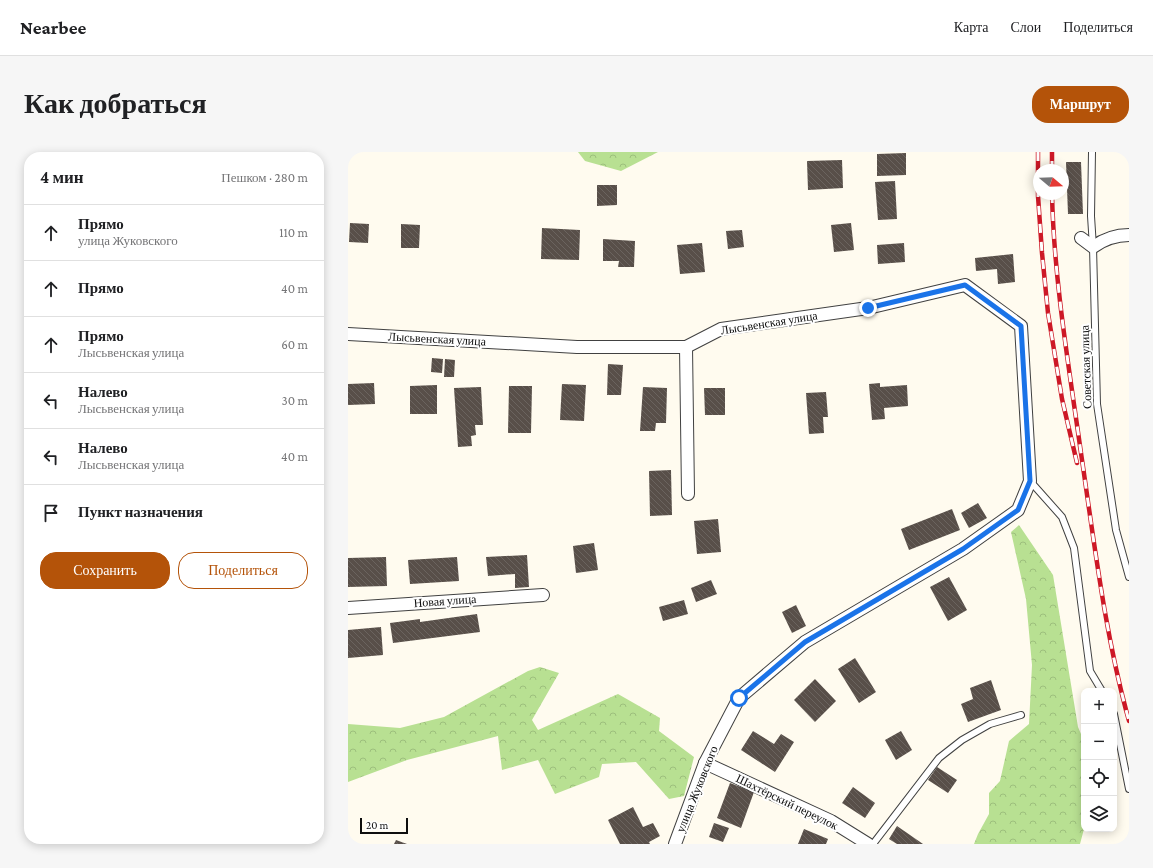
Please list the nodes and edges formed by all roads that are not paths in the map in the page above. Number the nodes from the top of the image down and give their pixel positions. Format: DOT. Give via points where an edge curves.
graph roads {
  1 [pos="1092,152"];
  2 [pos="1129,235"];
  3 [pos="1081,238"];
  4 [pos="1093,247"];
  5 [pos="348,334"];
  6 [pos="686,347"];
  7 [pos="1030,481"];
  8 [pos="688,494"];
  9 [pos="1129,578"];
  10 [pos="543,595"];
  11 [pos="348,608"];
  12 [pos="1100,688"];
  13 [pos="1021,715"];
  14 [pos="1116,724"];
  15 [pos="705,763"];
  16 [pos="1129,789"];
  17 [pos="675,844"];
  18 [pos="868,844"];
  19 [pos="873,844"];
  1 -- 4 [label="lane, Советская улица"];
  2 -- 4 [label="street" via="1113,236"];
  3 -- 4 [label="street"];
  4 -- 9 [label="lane, Советская улица" via="1097,404 1116,530"];
  5 -- 6 [label="street, Лысьвенская улица" via="577,348"];
  6 -- 7 [label="street, Лысьвенская улица" via="721,329 868,308 965,285 1021,326"];
  6 -- 8 [label="street"];
  7 -- 12 [label="lane" via="1062,517 1074,548 1090,671"];
  7 -- 15 [label="street, улица Жуковского" via="1018,510 963,549 805,642 739,698"];
  10 -- 11 [label="street, Новая улица"];
  13 -- 19 [label="lane" via="990,724 962,740 939,758"];
  14 -- 16 [label="lane"];
  15 -- 17 [label="street, улица Жуковского"];
  15 -- 18 [label="street, Шахтёрский переулок" via="831,821"];
}
